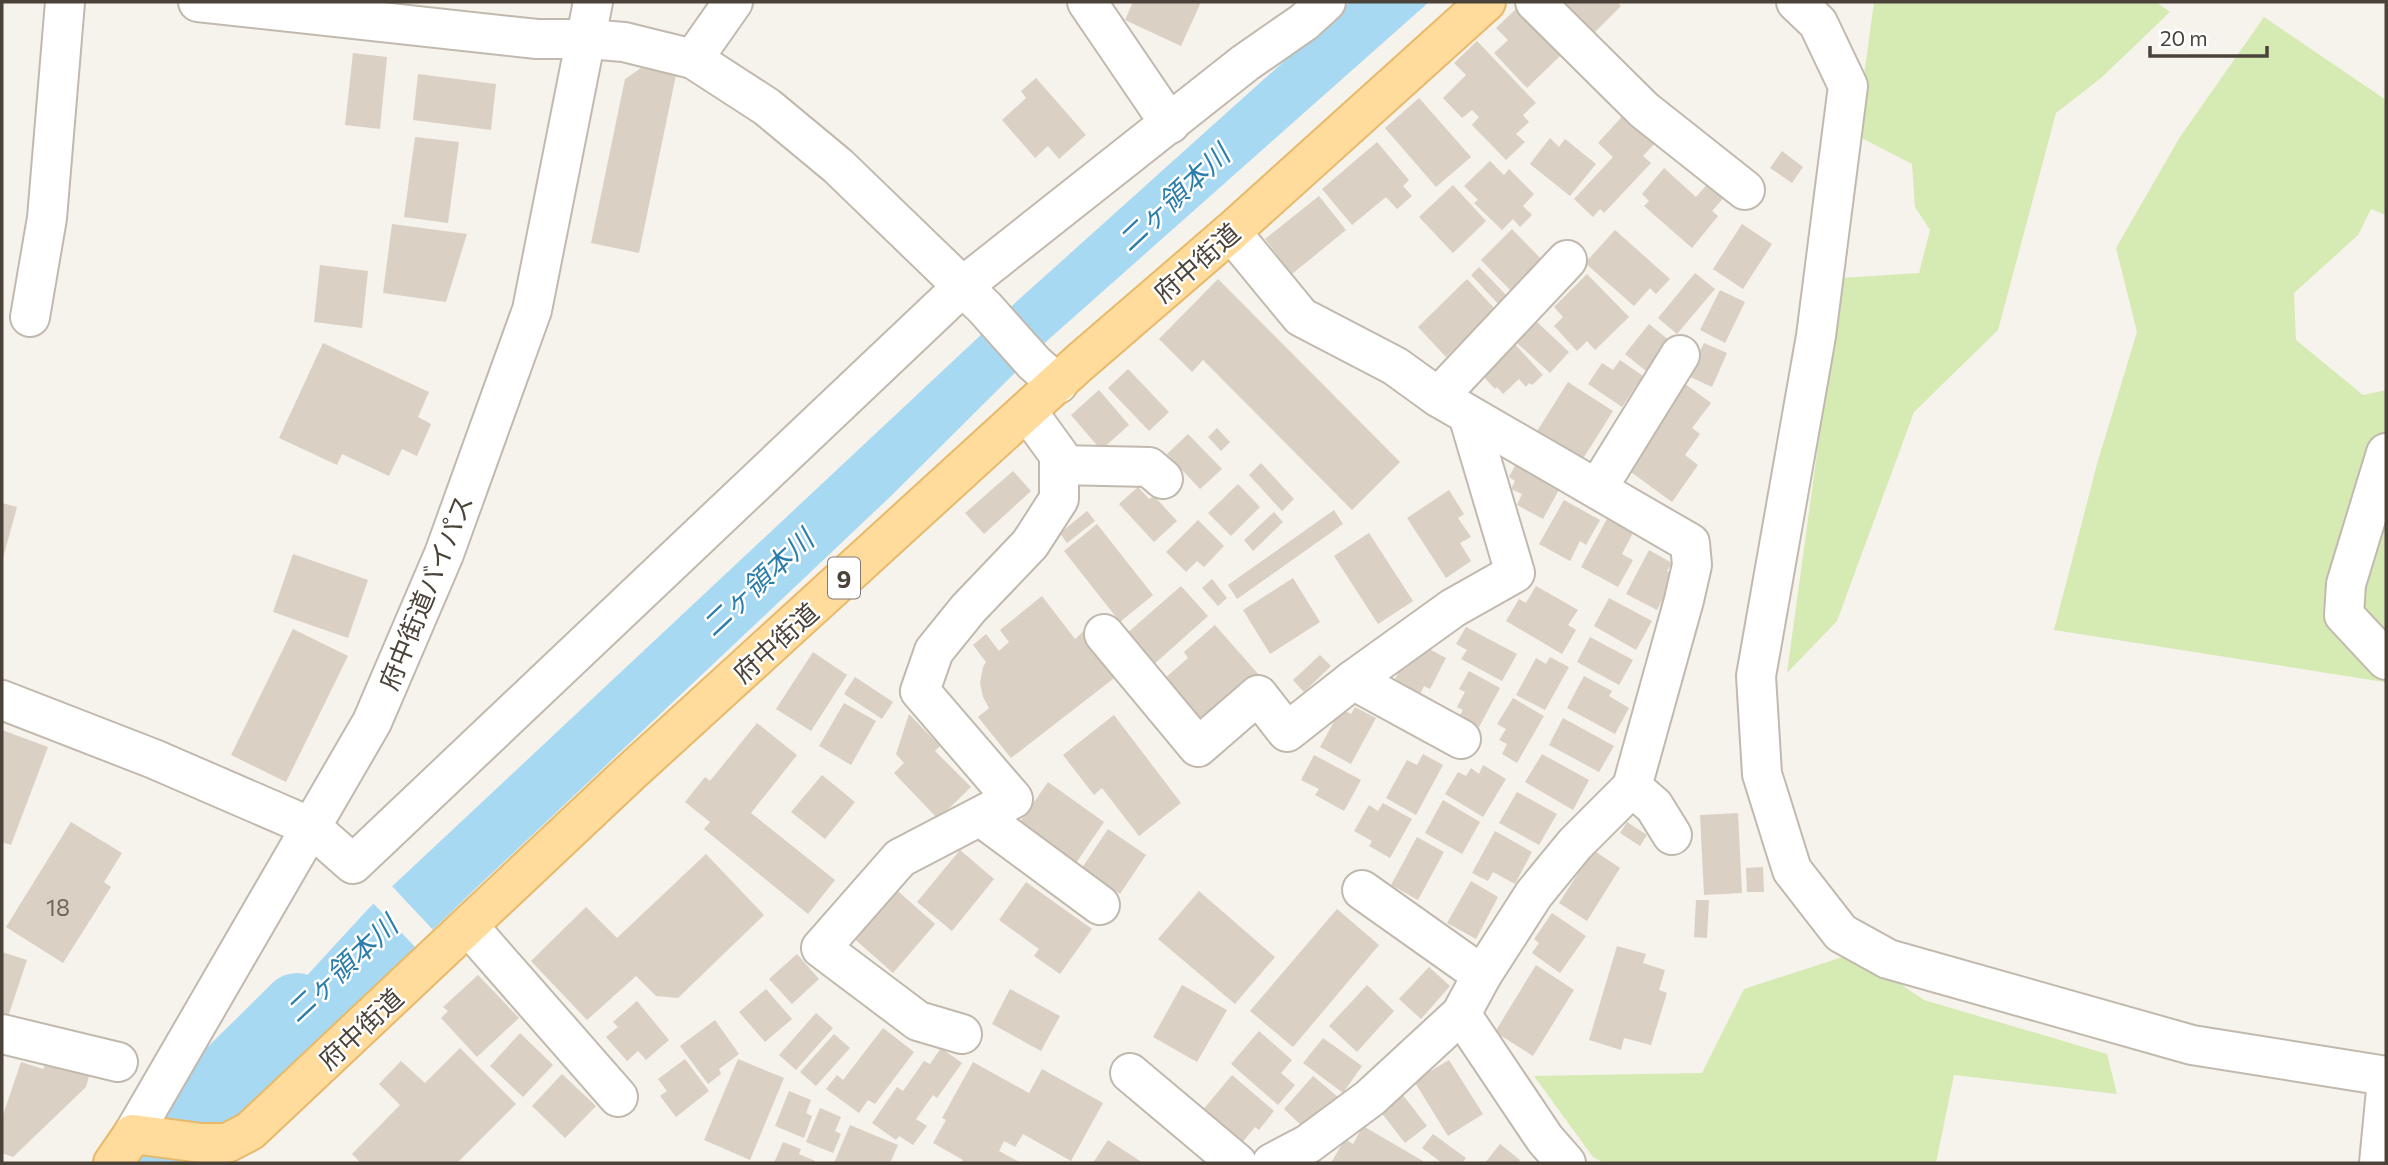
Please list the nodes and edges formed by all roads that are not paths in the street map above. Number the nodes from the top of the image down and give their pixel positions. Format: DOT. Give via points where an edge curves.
graph roads {
  1 [pos="65,2"];
  2 [pos="593,2"];
  3 [pos="733,2"];
  4 [pos="1087,2"];
  5 [pos="1326,2"];
  6 [pos="1486,2"];
  7 [pos="1535,2"];
  8 [pos="1796,2"];
  9 [pos="214,3"];
  10 [pos="587,39"];
  11 [pos="693,59"];
  12 [pos="1170,124"];
  13 [pos="1745,190"];
  14 [pos="1231,232"];
  15 [pos="1567,260"];
  16 [pos="962,286"];
  17 [pos="30,317"];
  18 [pos="1679,355"];
  19 [pos="1046,374"];
  20 [pos="1453,406"];
  21 [pos="1027,411"];
  22 [pos="2386,453"];
  23 [pos="1059,466"];
  24 [pos="1163,478"];
  25 [pos="1597,489"];
  26 [pos="1104,634"];
  27 [pos="2386,660"];
  28 [pos="1353,680"];
  29 [pos="2,700"];
  30 [pos="1461,739"];
  31 [pos="1632,787"];
  32 [pos="981,817"];
  33 [pos="311,827"];
  34 [pos="1672,835"];
  35 [pos="1362,890"];
  36 [pos="1100,905"];
  37 [pos="469,927"];
  38 [pos="1482,975"];
  39 [pos="1461,1014"];
  40 [pos="2,1034"];
  41 [pos="962,1034"];
  42 [pos="118,1062"];
  43 [pos="1130,1073"];
  44 [pos="2386,1076"];
  45 [pos="2386,1090"];
  46 [pos="618,1097"];
  47 [pos="123,1149"];
  48 [pos="1237,1163"];
  49 [pos="1273,1163"];
  50 [pos="1566,1163"];
  51 [pos="2379,1163"];
  1 -- 17 [label="street" via="47,218"];
  2 -- 10 [label="street, 府中街道バイパス"];
  3 -- 11 [label="street"];
  4 -- 12 [label="street"];
  5 -- 12 [label="street"];
  6 -- 14 [label="main road, 府中街道 / 9"];
  7 -- 13 [label="street" via="1644,110"];
  8 -- 44 [label="street" via="1818,23 1848,86 1816,336 1756,676 1762,774 1792,870 1841,933 1888,959 2192,1045"];
  9 -- 10 [label="street" via="537,39"];
  10 -- 11 [label="street" via="624,42"];
  10 -- 33 [label="street, 府中街道バイパス" via="532,310 444,554 372,722"];
  11 -- 16 [label="street" via="767,107 838,166"];
  12 -- 16 [label="street"];
  14 -- 19 [label="main road, 府中街道 / 9" via="1079,363"];
  14 -- 20 [label="street" via="1301,317 1395,366"];
  15 -- 20 [label="street"];
  16 -- 19 [label="street"];
  16 -- 33 [label="street" via="353,864"];
  18 -- 25 [label="street"];
  19 -- 21 [label="main road, 府中街道 / 9"];
  20 -- 25 [label="street"];
  20 -- 28 [label="street" via="1515,573 1453,608"];
  21 -- 23 [label="street" via="1059,455"];
  21 -- 37 [label="main road, 府中街道 / 9" via="631,772"];
  22 -- 27 [label="street" via="2346,584 2344,615"];
  23 -- 24 [label="street" via="1149,467"];
  23 -- 32 [label="street" via="1059,499 1030,544 934,651 920,691 1013,799"];
  25 -- 31 [label="street" via="1690,543 1692,565 1681,613"];
  26 -- 28 [label="street" via="1198,747 1258,695 1287,732"];
  28 -- 30 [label="street"];
  29 -- 33 [label="street" via="155,759"];
  31 -- 34 [label="street" via="1654,806"];
  31 -- 38 [label="street" via="1575,844 1534,894"];
  32 -- 36 [label="street"];
  32 -- 41 [label="street" via="900,858 821,947 918,1021"];
  33 -- 47 [label="street, 府中街道バイパス"];
  35 -- 38 [label="street"];
  37 -- 46 [label="street"];
  37 -- 47 [label="main road, 府中街道 / 9" via="250,1131 227,1143"];
  38 -- 39 [label="street"];
  39 -- 49 [label="street" via="1370,1098"];
  39 -- 50 [label="street"];
  40 -- 42 [label="street"];
  43 -- 48 [label="street"];
  45 -- 51 [label="street"];
}
